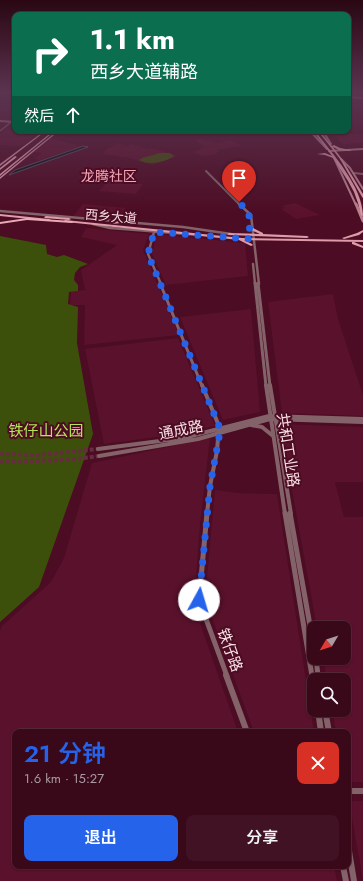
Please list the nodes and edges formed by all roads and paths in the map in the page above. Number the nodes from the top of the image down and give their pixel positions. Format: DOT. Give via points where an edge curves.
graph roads {
  1 [pos="42,134"];
  2 [pos="45,134"];
  3 [pos="50,134"];
  4 [pos="54,134"];
  5 [pos="313,134"];
  6 [pos="316,134"];
  7 [pos="323,134"];
  8 [pos="325,134"];
  9 [pos="39,138"];
  10 [pos="331,144"];
  11 [pos="328,150"];
  12 [pos="350,150"];
  13 [pos="363,150"];
  14 [pos="335,151"];
  15 [pos="318,154"];
  16 [pos="27,156"];
  17 [pos="334,158"];
  18 [pos="341,159"];
  19 [pos="18,160"];
  20 [pos="18,163"];
  21 [pos="0,166"];
  22 [pos="0,169"];
  23 [pos="206,171"];
  24 [pos="354,173"];
  25 [pos="0,174"];
  26 [pos="363,174"];
  27 [pos="0,178"];
  28 [pos="363,189"];
  29 [pos="363,197"];
  30 [pos="0,213"];
  31 [pos="363,215"];
  32 [pos="363,221"];
  33 [pos="72,222"];
  34 [pos="120,222"];
  35 [pos="0,223"];
  36 [pos="112,223"];
  37 [pos="89,224"];
  38 [pos="251,229"];
  39 [pos="363,231"];
  40 [pos="154,232"];
  41 [pos="209,235"];
  42 [pos="230,236"];
  43 [pos="252,237"];
  44 [pos="271,238"];
  45 [pos="363,238"];
  46 [pos="345,239"];
  47 [pos="363,241"];
  48 [pos="252,246"];
  49 [pos="363,247"];
  50 [pos="272,418"];
  51 [pos="363,419"];
  52 [pos="363,422"];
  53 [pos="247,425"];
  54 [pos="273,436"];
  55 [pos="98,449"];
  56 [pos="99,456"];
  57 [pos="309,621"];
  58 [pos="312,673"];
  59 [pos="319,717"];
  60 [pos="326,717"];
  61 [pos="246,729"];
  62 [pos="321,729"];
  63 [pos="328,729"];
  64 [pos="351,791"];
  65 [pos="363,792"];
  66 [pos="351,863"];
  67 [pos="344,869"];
  68 [pos="346,881"];
  69 [pos="354,881"];
  1 -- 9 [label="main road"];
  2 -- 9 [label="highway"];
  3 -- 19 [label="highway"];
  4 -- 16 [label="main road"];
  5 -- 11 [label="main road"];
  6 -- 11 [label="main road"];
  7 -- 10 [label="main road"];
  8 -- 10 [label="main road"];
  9 -- 21 [label="main road"];
  9 -- 22 [label="highway"];
  10 -- 12 [label="main road" via="339,149"];
  10 -- 14 [label="main road"];
  11 -- 14 [label="main road"];
  11 -- 17 [label="main road"];
  12 -- 13 [label="main road"];
  12 -- 14 [label="main road"];
  12 -- 18 [label="main road" via="342,153"];
  14 -- 18 [label="main road"];
  15 -- 17 [label="main road"];
  16 -- 19 [label="highway"];
  16 -- 20 [label="main road"];
  17 -- 31 [label="main road" via="351,184"];
  17 -- 32 [label="main road"];
  18 -- 24 [label="main road"];
  18 -- 29 [label="main road"];
  19 -- 20 [label="highway"];
  19 -- 25 [label="highway"];
  20 -- 27 [label="main road"];
  23 -- 38 [label="street, 共和工业路" via="243,206 249,214"];
  24 -- 26 [label="street"];
  24 -- 28 [label="main road"];
  30 -- 33 [label="main road, 西乡大道"];
  30 -- 34 [label="street"];
  30 -- 36 [label="main road, 西乡大道"];
  33 -- 35 [label="highway" via="27,219"];
  33 -- 37 [label="main road, 西乡大道"];
  34 -- 36 [label="main road"];
  34 -- 42 [label="street" via="215,231"];
  36 -- 42 [label="main road, 西乡大道"];
  37 -- 40 [label="street"];
  37 -- 41 [label="main road, 西乡大道"];
  38 -- 42 [label="main road"];
  38 -- 43 [label="street, 共和工业路"];
  38 -- 44 [label="main road"];
  39 -- 46 [label="main road"];
  40 -- 41 [label="street"];
  40 -- 61 [label="street, 铁仔路, bridge" via="148,254 219,426 210,486 199,600"];
  41 -- 42 [label="main road, 西乡大道"];
  42 -- 43 [label="main road, 西乡大道"];
  42 -- 48 [label="main road"];
  43 -- 44 [label="main road, 西乡大道"];
  43 -- 48 [label="street, 共和工业路"];
  44 -- 46 [label="main road, 西乡大道"];
  44 -- 48 [label="main road"];
  45 -- 46 [label="main road, 西乡大道"];
  46 -- 47 [label="main road, 西乡大道"];
  46 -- 49 [label="main road"];
  48 -- 50 [label="street, 共和工业路"];
  50 -- 51 [label="street, 通成路"];
  50 -- 52 [label="street, 通成路"];
  50 -- 53 [label="street, 通成路"];
  50 -- 54 [label="street, 共和工业路"];
  50 -- 55 [label="street, 通成路" via="258,417 197,435"];
  50 -- 57 [label="street, 共和工业路"];
  53 -- 54 [label="street" via="262,427"];
  53 -- 56 [label="street, 通成路" via="198,439"];
  54 -- 58 [label="street, 共和工业路"];
  59 -- 62 [label="street"];
  60 -- 63 [label="street"];
  64 -- 65 [label="street"];
  66 -- 69 [label="street"];
  67 -- 68 [label="street"];
}
